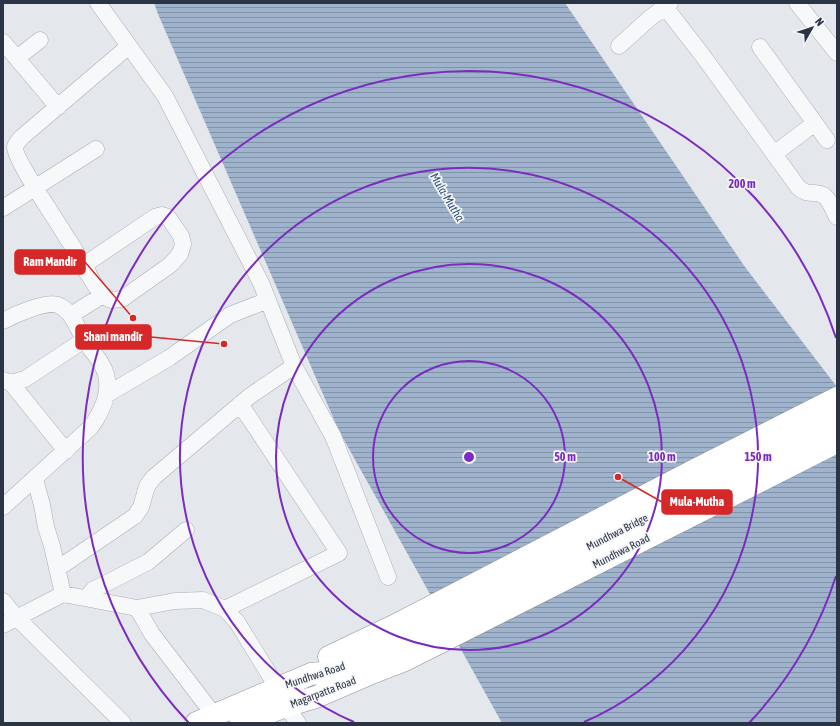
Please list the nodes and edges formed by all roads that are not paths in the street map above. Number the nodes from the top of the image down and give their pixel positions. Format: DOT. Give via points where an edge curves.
graph roads {
  1 [pos="98,3"];
  2 [pos="797,3"];
  3 [pos="668,5"];
  4 [pos="40,40"];
  5 [pos="3,42"];
  6 [pos="129,46"];
  7 [pos="619,46"];
  8 [pos="760,48"];
  9 [pos="837,53"];
  10 [pos="17,58"];
  11 [pos="58,107"];
  12 [pos="815,123"];
  13 [pos="827,140"];
  14 [pos="96,149"];
  15 [pos="774,154"];
  16 [pos="35,187"];
  17 [pos="3,208"];
  18 [pos="837,217"];
  19 [pos="88,272"];
  20 [pos="103,295"];
  21 [pos="268,300"];
  22 [pos="71,315"];
  23 [pos="3,321"];
  24 [pos="84,340"];
  25 [pos="294,366"];
  26 [pos="7,382"];
  27 [pos="106,395"];
  28 [pos="837,398"];
  29 [pos="240,404"];
  30 [pos="837,421"];
  31 [pos="837,442"];
  32 [pos="66,451"];
  33 [pos="837,457"];
  34 [pos="35,479"];
  35 [pos="3,507"];
  36 [pos="186,530"];
  37 [pos="58,569"];
  38 [pos="388,577"];
  39 [pos="63,594"];
  40 [pos="86,598"];
  41 [pos="3,601"];
  42 [pos="137,608"];
  43 [pos="225,608"];
  44 [pos="10,621"];
  45 [pos="401,650"];
  46 [pos="287,706"];
  47 [pos="205,719"];
  48 [pos="123,723"];
  49 [pos="240,723"];
  1 -- 6 [label="street"];
  2 -- 9 [label="street"];
  3 -- 7 [label="street"];
  3 -- 15 [label="street"];
  4 -- 10 [label="street"];
  5 -- 10 [label="street"];
  6 -- 11 [label="street"];
  6 -- 21 [label="street" via="165,96"];
  8 -- 12 [label="street"];
  10 -- 11 [label="street"];
  11 -- 16 [label="street" via="18,141 15,148"];
  12 -- 13 [label="street"];
  12 -- 15 [label="street"];
  14 -- 16 [label="street"];
  15 -- 18 [label="street" via="803,191 822,195"];
  16 -- 17 [label="street"];
  16 -- 19 [label="street"];
  19 -- 20 [label="street"];
  19 -- 20 [label="street" via="86,267 92,259 155,217 168,217 181,236 184,244 180,254 170,265 122,299 111,300"];
  20 -- 22 [label="street"];
  21 -- 25 [label="street"];
  21 -- 27 [label="street" via="230,315 169,358"];
  22 -- 23 [label="street" via="60,305 51,304 17,313"];
  22 -- 24 [label="street"];
  24 -- 26 [label="street" via="25,378"];
  24 -- 27 [label="street" via="102,365 107,378"];
  25 -- 29 [label="street"];
  25 -- 38 [label="street" via="332,436"];
  26 -- 32 [label="street"];
  27 -- 32 [label="street" via="100,414 91,427"];
  28 -- 45 [label="highway" via="692,471"];
  29 -- 37 [label="street" via="154,477 147,486 141,508 135,516"];
  29 -- 43 [label="street" via="338,553"];
  30 -- 45 [label="highway, Mundhwa Bridge"];
  31 -- 45 [label="highway, Mundhwa Road"];
  32 -- 34 [label="street"];
  33 -- 45 [label="highway" via="595,581"];
  34 -- 35 [label="street"];
  34 -- 37 [label="street"];
  36 -- 40 [label="street" via="148,562 93,590"];
  37 -- 39 [label="street"];
  39 -- 40 [label="street"];
  39 -- 44 [label="street"];
  40 -- 42 [label="street"];
  41 -- 44 [label="street"];
  42 -- 43 [label="street" via="175,601 203,600"];
  42 -- 47 [label="street"];
  43 -- 46 [label="street" via="237,622"];
  44 -- 48 [label="street"];
  45 -- 46 [label="highway, Magarpatta Road" via="367,674 316,697"];
  45 -- 46 [label="highway, Mundhwa Road" via="330,672 311,674"];
  46 -- 47 [label="highway, Magarpatta Road"];
  46 -- 49 [label="highway, Magarpatta Road"];
}
